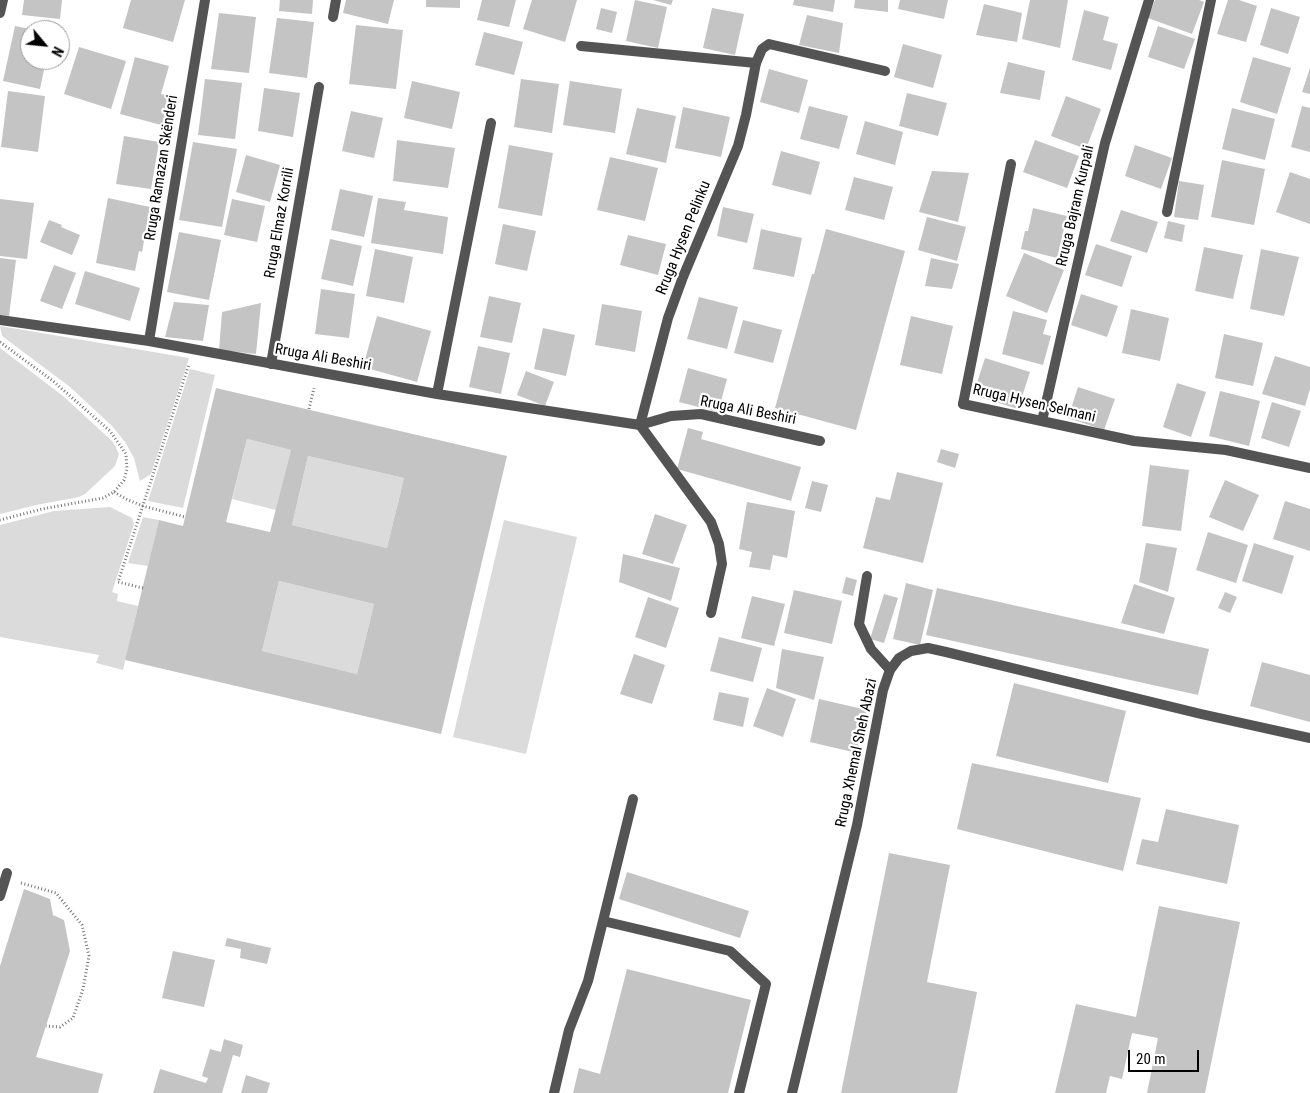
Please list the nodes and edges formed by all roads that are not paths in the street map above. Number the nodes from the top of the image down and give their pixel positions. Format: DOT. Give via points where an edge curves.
graph roads {
  1 [pos="3,0"];
  2 [pos="205,0"];
  3 [pos="336,0"];
  4 [pos="1148,0"];
  5 [pos="1211,0"];
  6 [pos="0,13"];
  7 [pos="333,17"];
  8 [pos="580,46"];
  9 [pos="756,63"];
  10 [pos="885,71"];
  11 [pos="319,88"];
  12 [pos="491,123"];
  13 [pos="1011,164"];
  14 [pos="1167,212"];
  15 [pos="0,320"];
  16 [pos="149,341"];
  17 [pos="271,364"];
  18 [pos="437,394"];
  19 [pos="1042,421"];
  20 [pos="640,425"];
  21 [pos="820,441"];
  22 [pos="1310,468"];
  23 [pos="867,576"];
  24 [pos="711,613"];
  25 [pos="890,670"];
  26 [pos="1310,738"];
  27 [pos="633,799"];
  28 [pos="6,876"];
  29 [pos="0,896"];
  30 [pos="603,921"];
  31 [pos="554,1093"];
  32 [pos="739,1093"];
  33 [pos="792,1093"];
  1 -- 6 [label="street"];
  2 -- 16 [label="street, Rruga Ramazan Skënderi"];
  3 -- 7 [label="street"];
  4 -- 19 [label="street, Rruga Bajram Kurpali" via="1105,143"];
  5 -- 14 [label="street"];
  8 -- 9 [label="street"];
  9 -- 10 [label="street, Rruga Hysen Pelinku" via="762,49 769,44"];
  9 -- 20 [label="street, Rruga Hysen Pelinku" via="738,146 668,318"];
  11 -- 17 [label="street, Rruga Elmaz Korrili"];
  12 -- 18 [label="street"];
  13 -- 19 [label="street, Rruga Hysen Selmani" via="963,404"];
  15 -- 16 [label="street, Rruga Ali Beshiri"];
  16 -- 17 [label="street, Rruga Ali Beshiri"];
  17 -- 18 [label="street, Rruga Ali Beshiri"];
  18 -- 20 [label="street, Rruga Ali Beshiri"];
  19 -- 22 [label="street, Rruga Hysen Selmani" via="1134,441 1226,450"];
  20 -- 21 [label="street, Rruga Ali Beshiri" via="671,416 701,414"];
  20 -- 24 [label="street" via="711,522 722,564"];
  23 -- 25 [label="street" via="859,624 871,650"];
  25 -- 26 [label="street, Rruga Xhemal Sheh Abazi" via="898,658 911,651 928,648"];
  25 -- 33 [label="street, Rruga Xhemal Sheh Abazi" via="883,690 857,826"];
  27 -- 30 [label="street"];
  28 -- 29 [label="street"];
  30 -- 31 [label="street" via="588,981 569,1030"];
  30 -- 32 [label="street" via="730,951 766,984"];
}
